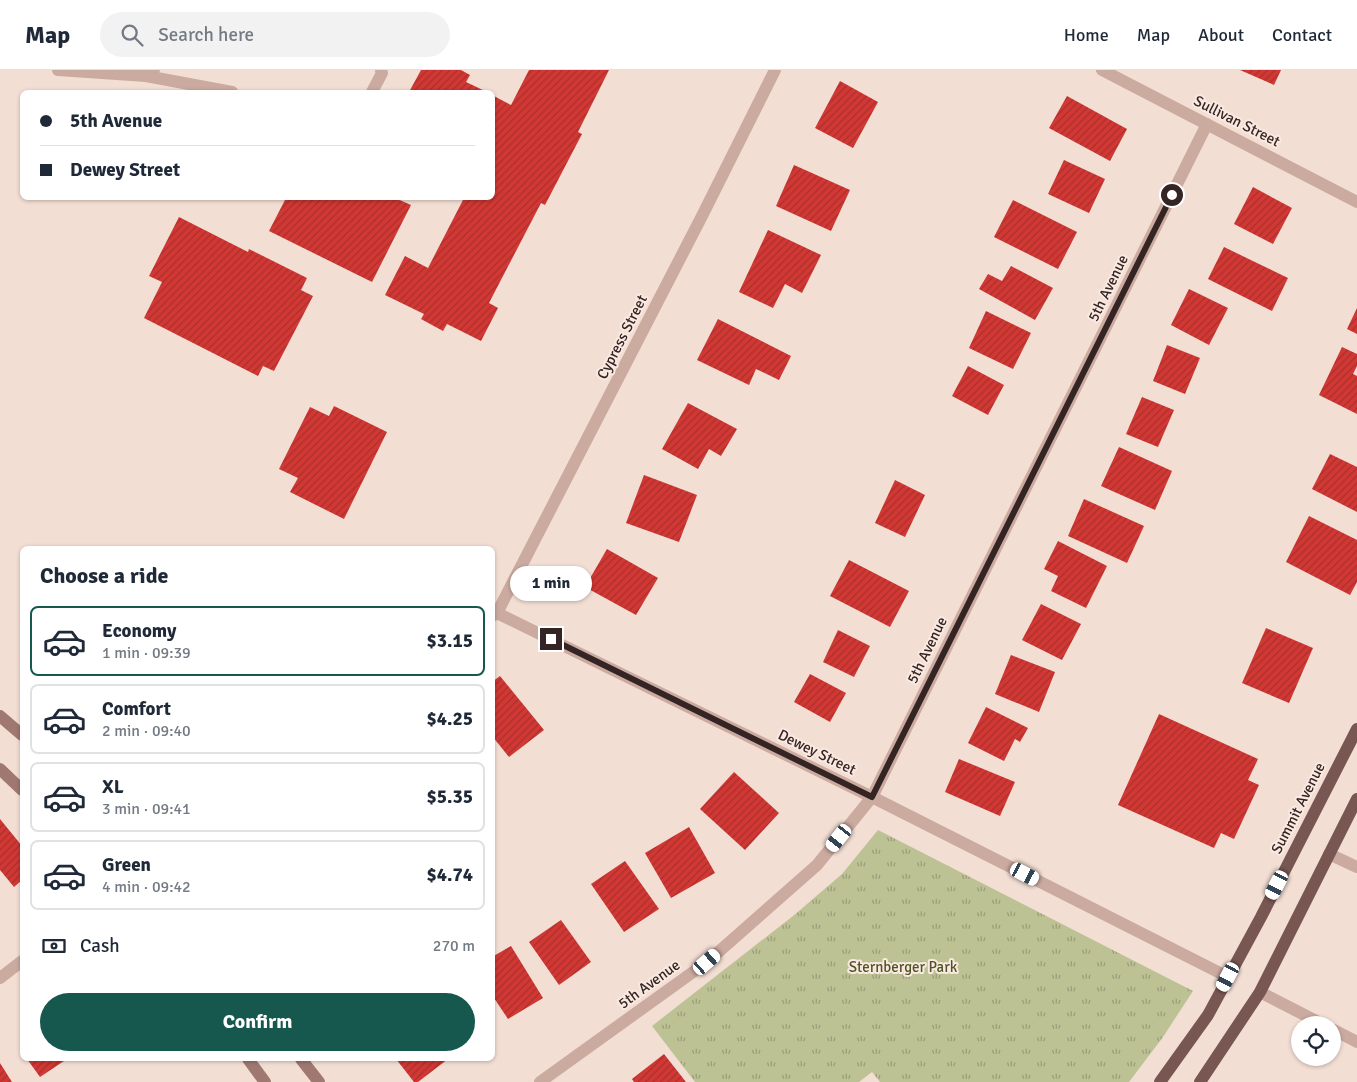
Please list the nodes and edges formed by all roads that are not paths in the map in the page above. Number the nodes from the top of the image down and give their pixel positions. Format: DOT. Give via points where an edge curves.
graph roads {
  1 [pos="58,70"];
  2 [pos="380,70"];
  3 [pos="775,70"];
  4 [pos="1102,70"];
  5 [pos="150,73"];
  6 [pos="223,90"];
  7 [pos="373,90"];
  8 [pos="1208,124"];
  9 [pos="1357,202"];
  10 [pos="495,615"];
  11 [pos="0,716"];
  12 [pos="1357,729"];
  13 [pos="20,733"];
  14 [pos="0,769"];
  15 [pos="20,788"];
  16 [pos="872,797"];
  17 [pos="1357,799"];
  18 [pos="1329,854"];
  19 [pos="1357,867"];
  20 [pos="20,963"];
  21 [pos="1228,977"];
  22 [pos="0,978"];
  23 [pos="1260,992"];
  24 [pos="1307,1016"];
  25 [pos="1341,1034"];
  26 [pos="1357,1042"];
  27 [pos="249,1061"];
  28 [pos="303,1061"];
  29 [pos="265,1082"];
  30 [pos="319,1082"];
  31 [pos="540,1082"];
  32 [pos="1160,1082"];
  33 [pos="1200,1082"];
  1 -- 5 [label="street"];
  2 -- 7 [label="street" via="382,73"];
  3 -- 10 [label="street, Cypress Street"];
  4 -- 8 [label="street, Sullivan Street"];
  5 -- 6 [label="street"];
  8 -- 9 [label="street, Sullivan Street"];
  8 -- 16 [label="street, 5th Avenue"];
  10 -- 16 [label="street, Dewey Street"];
  11 -- 13 [label="main road"];
  12 -- 21 [label="main road, Summit Avenue"];
  14 -- 15 [label="main road"];
  16 -- 21 [label="street, Dewey Street"];
  16 -- 31 [label="street, 5th Avenue" via="804,878 707,962"];
  17 -- 18 [label="main road"];
  18 -- 19 [label="street"];
  18 -- 23 [label="main road"];
  20 -- 22 [label="street"];
  21 -- 32 [label="main road, Summit Avenue" via="1208,1015"];
  23 -- 24 [label="street"];
  23 -- 33 [label="main road"];
  25 -- 26 [label="street"];
  27 -- 29 [label="main road"];
  28 -- 30 [label="main road"];
}
